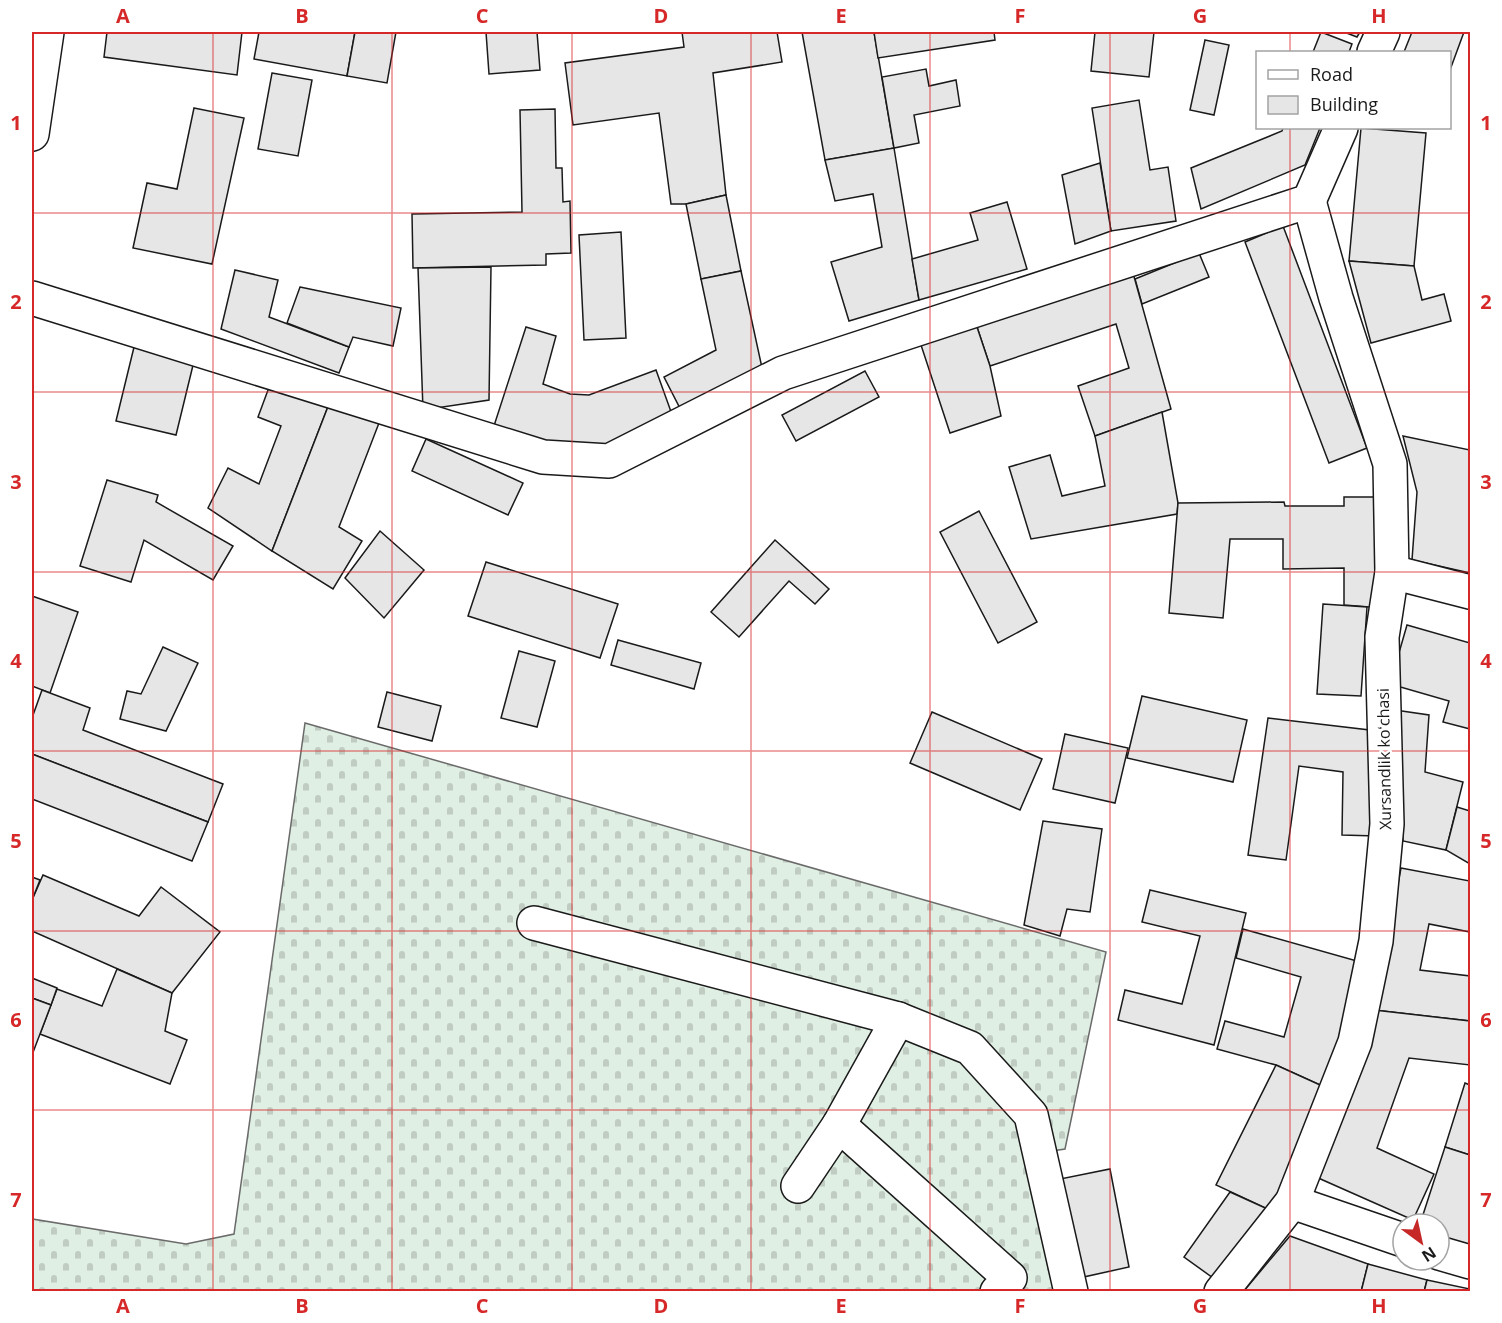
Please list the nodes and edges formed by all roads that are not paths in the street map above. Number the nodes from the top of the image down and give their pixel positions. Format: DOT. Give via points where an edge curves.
graph roads {
  1 [pos="47,32"];
  2 [pos="1383,32"];
  3 [pos="1374,51"];
  4 [pos="1341,129"];
  5 [pos="32,135"];
  6 [pos="1309,201"];
  7 [pos="32,298"];
  8 [pos="1392,572"];
  9 [pos="1470,592"];
  10 [pos="534,923"];
  11 [pos="898,1020"];
  12 [pos="838,1125"];
  13 [pos="798,1186"];
  14 [pos="1292,1202"];
  15 [pos="1391,1236"];
  16 [pos="1451,1256"];
  17 [pos="1470,1262"];
  18 [pos="997,1292"];
  19 [pos="1071,1292"];
  20 [pos="1221,1292"];
  1 -- 5 [label="street"];
  2 -- 3 [label="street"];
  4 -- 6 [label="street"];
  6 -- 7 [label="street" via="783,373 609,461 543,458"];
  6 -- 8 [label="street, Xursandlik koʻchasi" via="1335,298 1390,464"];
  8 -- 9 [label="street"];
  8 -- 14 [label="street, Xursandlik koʻchasi" via="1383,637 1387,824 1376,941 1355,1042"];
  10 -- 11 [label="street"];
  11 -- 12 [label="street"];
  11 -- 19 [label="street" via="970,1048 1030,1115"];
  12 -- 13 [label="street"];
  12 -- 18 [label="street" via="1010,1278"];
  14 -- 15 [label="street"];
  14 -- 20 [label="street, Xursandlik koʻchasi"];
  16 -- 17 [label="street"];
}
